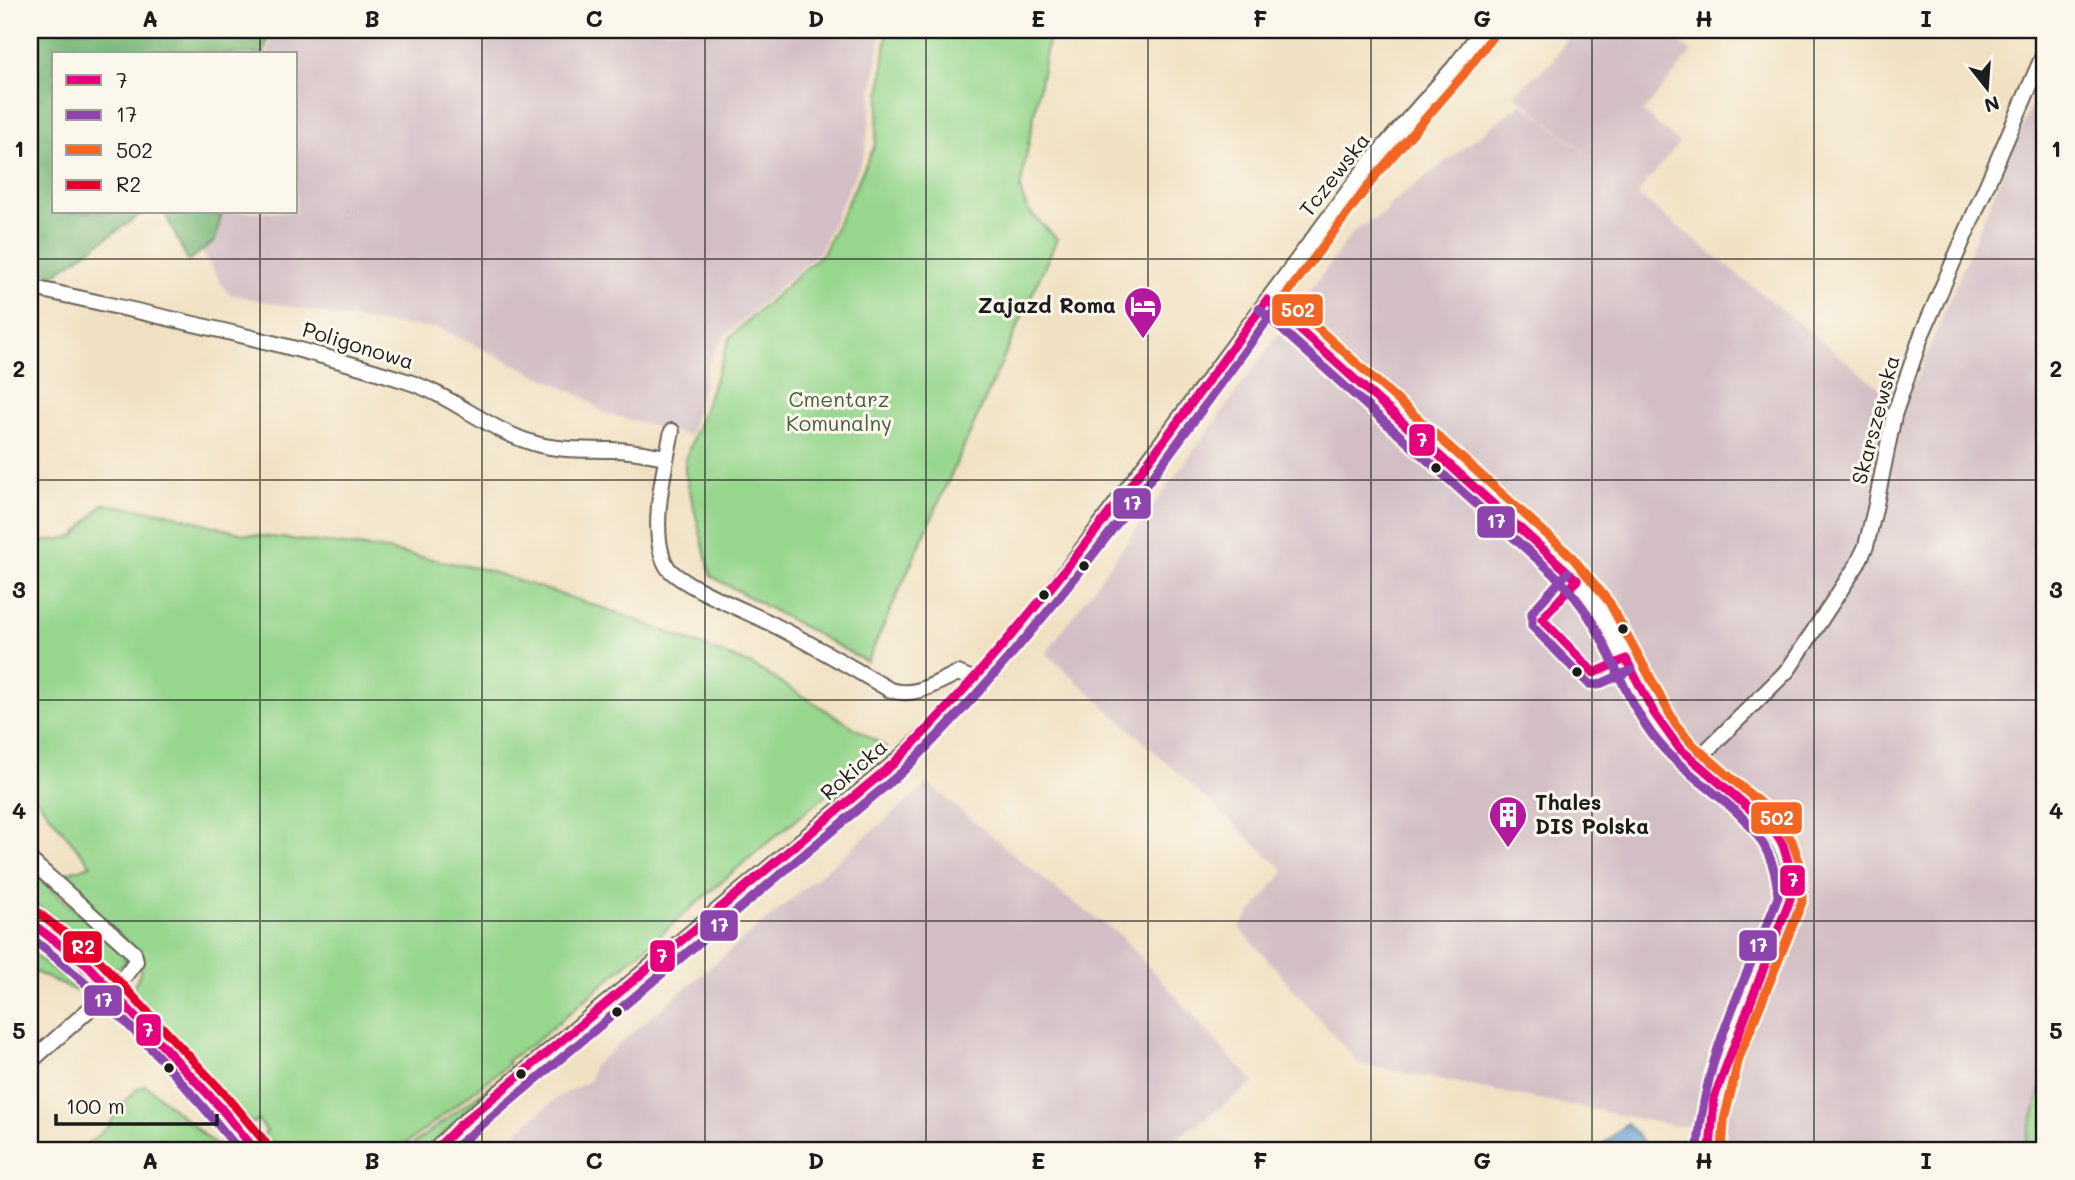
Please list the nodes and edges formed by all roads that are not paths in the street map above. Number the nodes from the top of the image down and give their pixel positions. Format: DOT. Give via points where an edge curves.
graph roads {
  1 [pos="1482,30"];
  2 [pos="2045,51"];
  3 [pos="30,287"];
  4 [pos="1267,300"];
  5 [pos="1228,352"];
  6 [pos="672,430"];
  7 [pos="666,457"];
  8 [pos="977,681"];
  9 [pos="1694,763"];
  10 [pos="30,860"];
  11 [pos="30,922"];
  12 [pos="111,990"];
  13 [pos="30,1062"];
  14 [pos="255,1150"];
  15 [pos="435,1150"];
  16 [pos="1710,1150"];
  1 -- 4 [label="street, Tczewska" via="1367,166"];
  2 -- 9 [label="street, Skarszewska" via="1922,334 1894,415 1869,534 1857,565 1788,670"];
  3 -- 7 [label="street, Poligonowa" via="267,341 405,381 539,445"];
  4 -- 5 [label="street, Tczewska"];
  4 -- 9 [label="street" via="1587,590 1654,713"];
  5 -- 8 [label="street, Rokicka" via="1028,622"];
  6 -- 7 [label="street"];
  7 -- 8 [label="street" via="660,549 669,569 683,580 901,694 920,692 958,673"];
  8 -- 15 [label="street, Rokicka" via="893,764"];
  9 -- 16 [label="street" via="1772,828 1783,845 1793,878 1780,929 1717,1087"];
  10 -- 12 [label="street" via="134,953 134,965"];
  11 -- 12 [label="street"];
  12 -- 13 [label="street"];
  12 -- 14 [label="street"];
}
